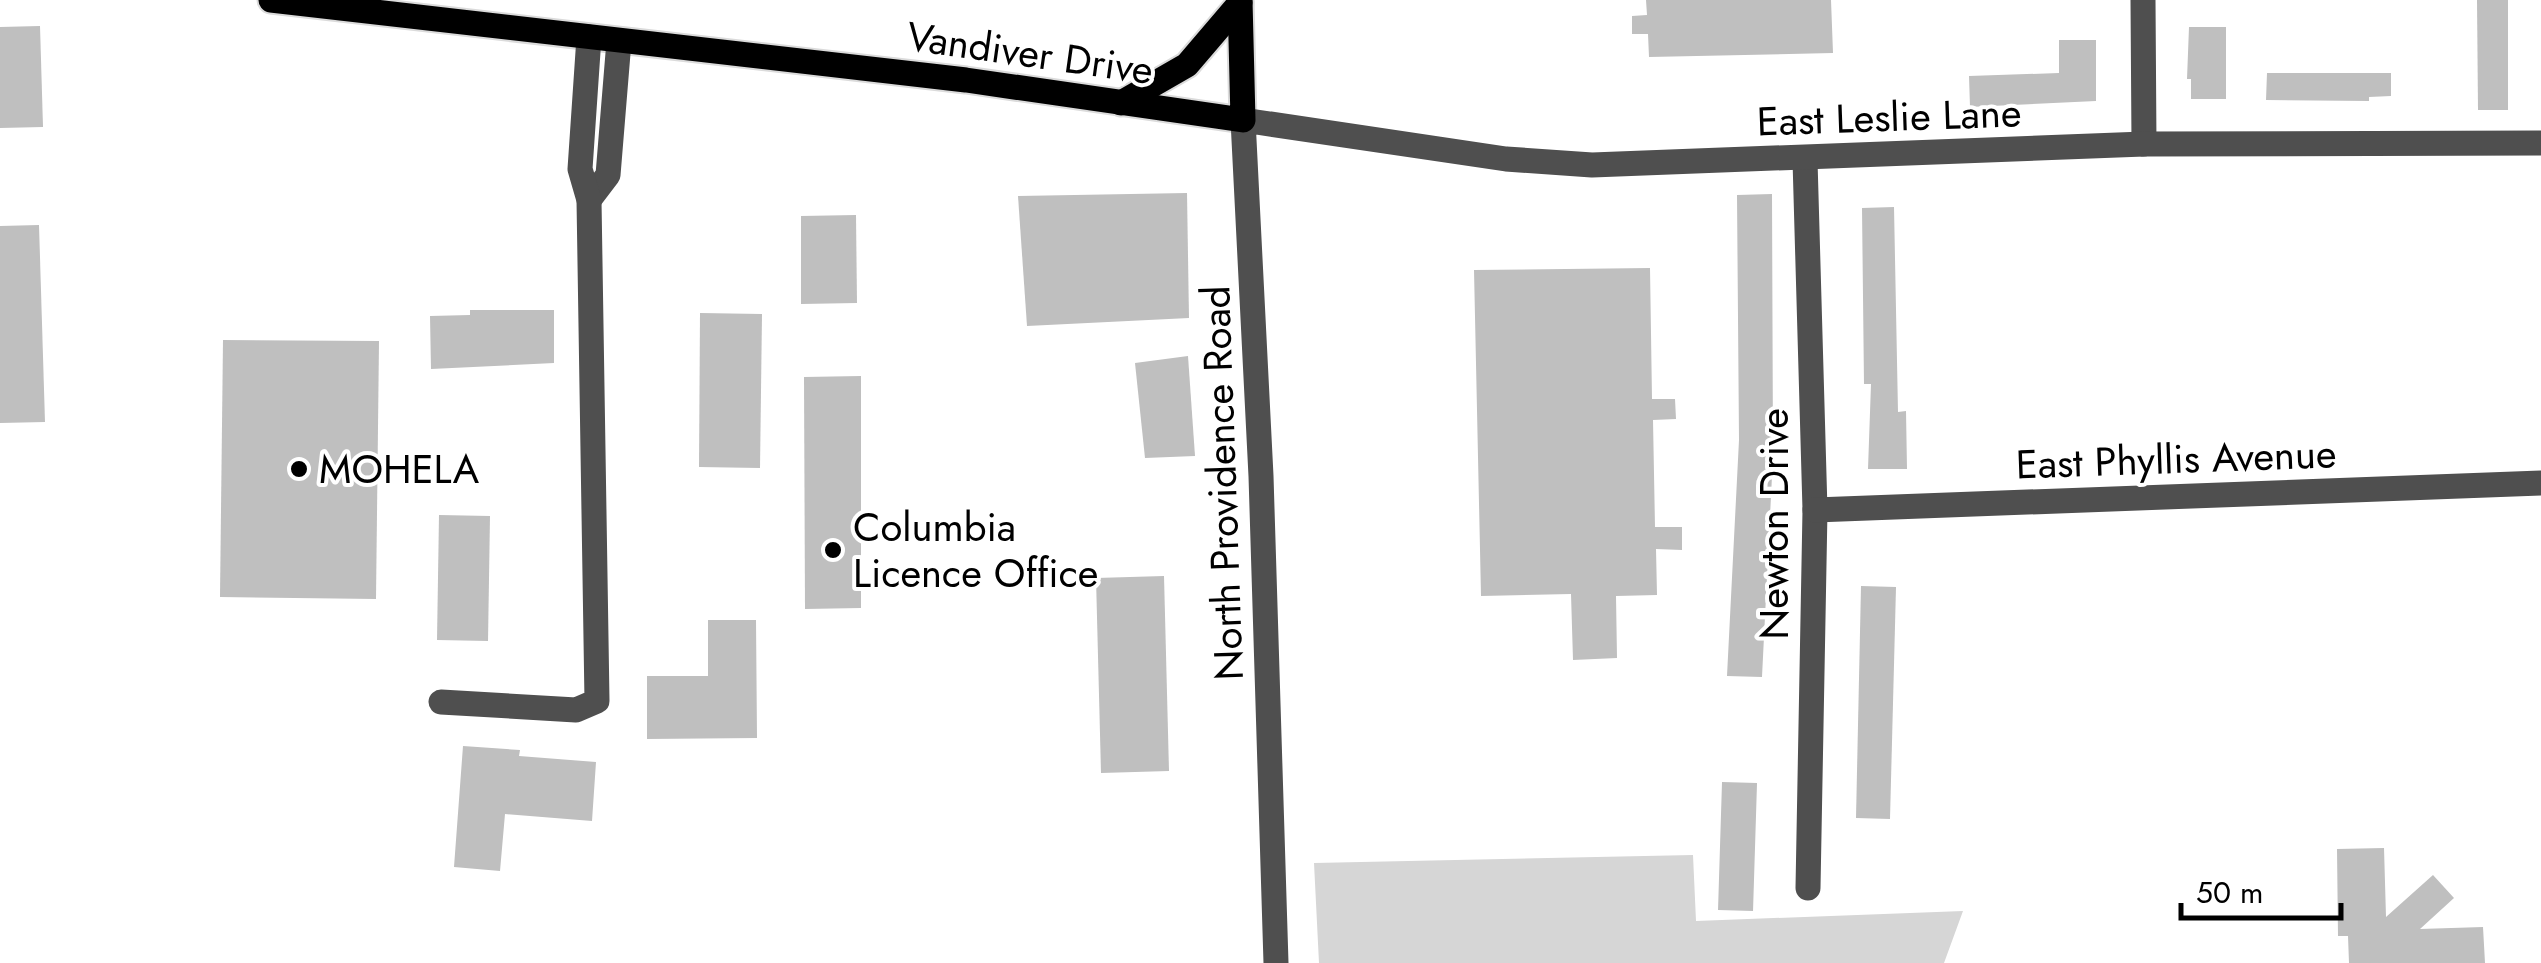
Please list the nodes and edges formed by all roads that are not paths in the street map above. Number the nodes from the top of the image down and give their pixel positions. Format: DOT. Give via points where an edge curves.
graph roads {
  1 [pos="272,0"];
  2 [pos="2142,0"];
  3 [pos="1240,1"];
  4 [pos="589,38"];
  5 [pos="619,40"];
  6 [pos="1121,103"];
  7 [pos="1243,120"];
  8 [pos="2541,142"];
  9 [pos="2144,144"];
  10 [pos="1806,160"];
  11 [pos="589,200"];
  12 [pos="2541,483"];
  13 [pos="1815,510"];
  14 [pos="441,702"];
  15 [pos="1808,888"];
  16 [pos="1276,963"];
  1 -- 4 [label="main road, Vandiver Drive"];
  2 -- 9 [label="street"];
  3 -- 6 [label="main road" via="1202,53"];
  3 -- 7 [label="main road, North Providence Road"];
  4 -- 5 [label="main road, Vandiver Drive"];
  4 -- 11 [label="street" via="580,169"];
  5 -- 6 [label="main road, Vandiver Drive"];
  5 -- 11 [label="street" via="608,175"];
  6 -- 7 [label="main road, Vandiver Drive"];
  7 -- 10 [label="street, East Leslie Lane" via="1523,160"];
  7 -- 16 [label="street, North Providence Road"];
  8 -- 9 [label="street, East Leslie Lane"];
  9 -- 10 [label="street, East Leslie Lane"];
  10 -- 13 [label="street, Newton Drive"];
  11 -- 14 [label="street" via="597,701 576,710"];
  12 -- 13 [label="street, East Phyllis Avenue"];
  13 -- 15 [label="street, Newton Drive"];
}
